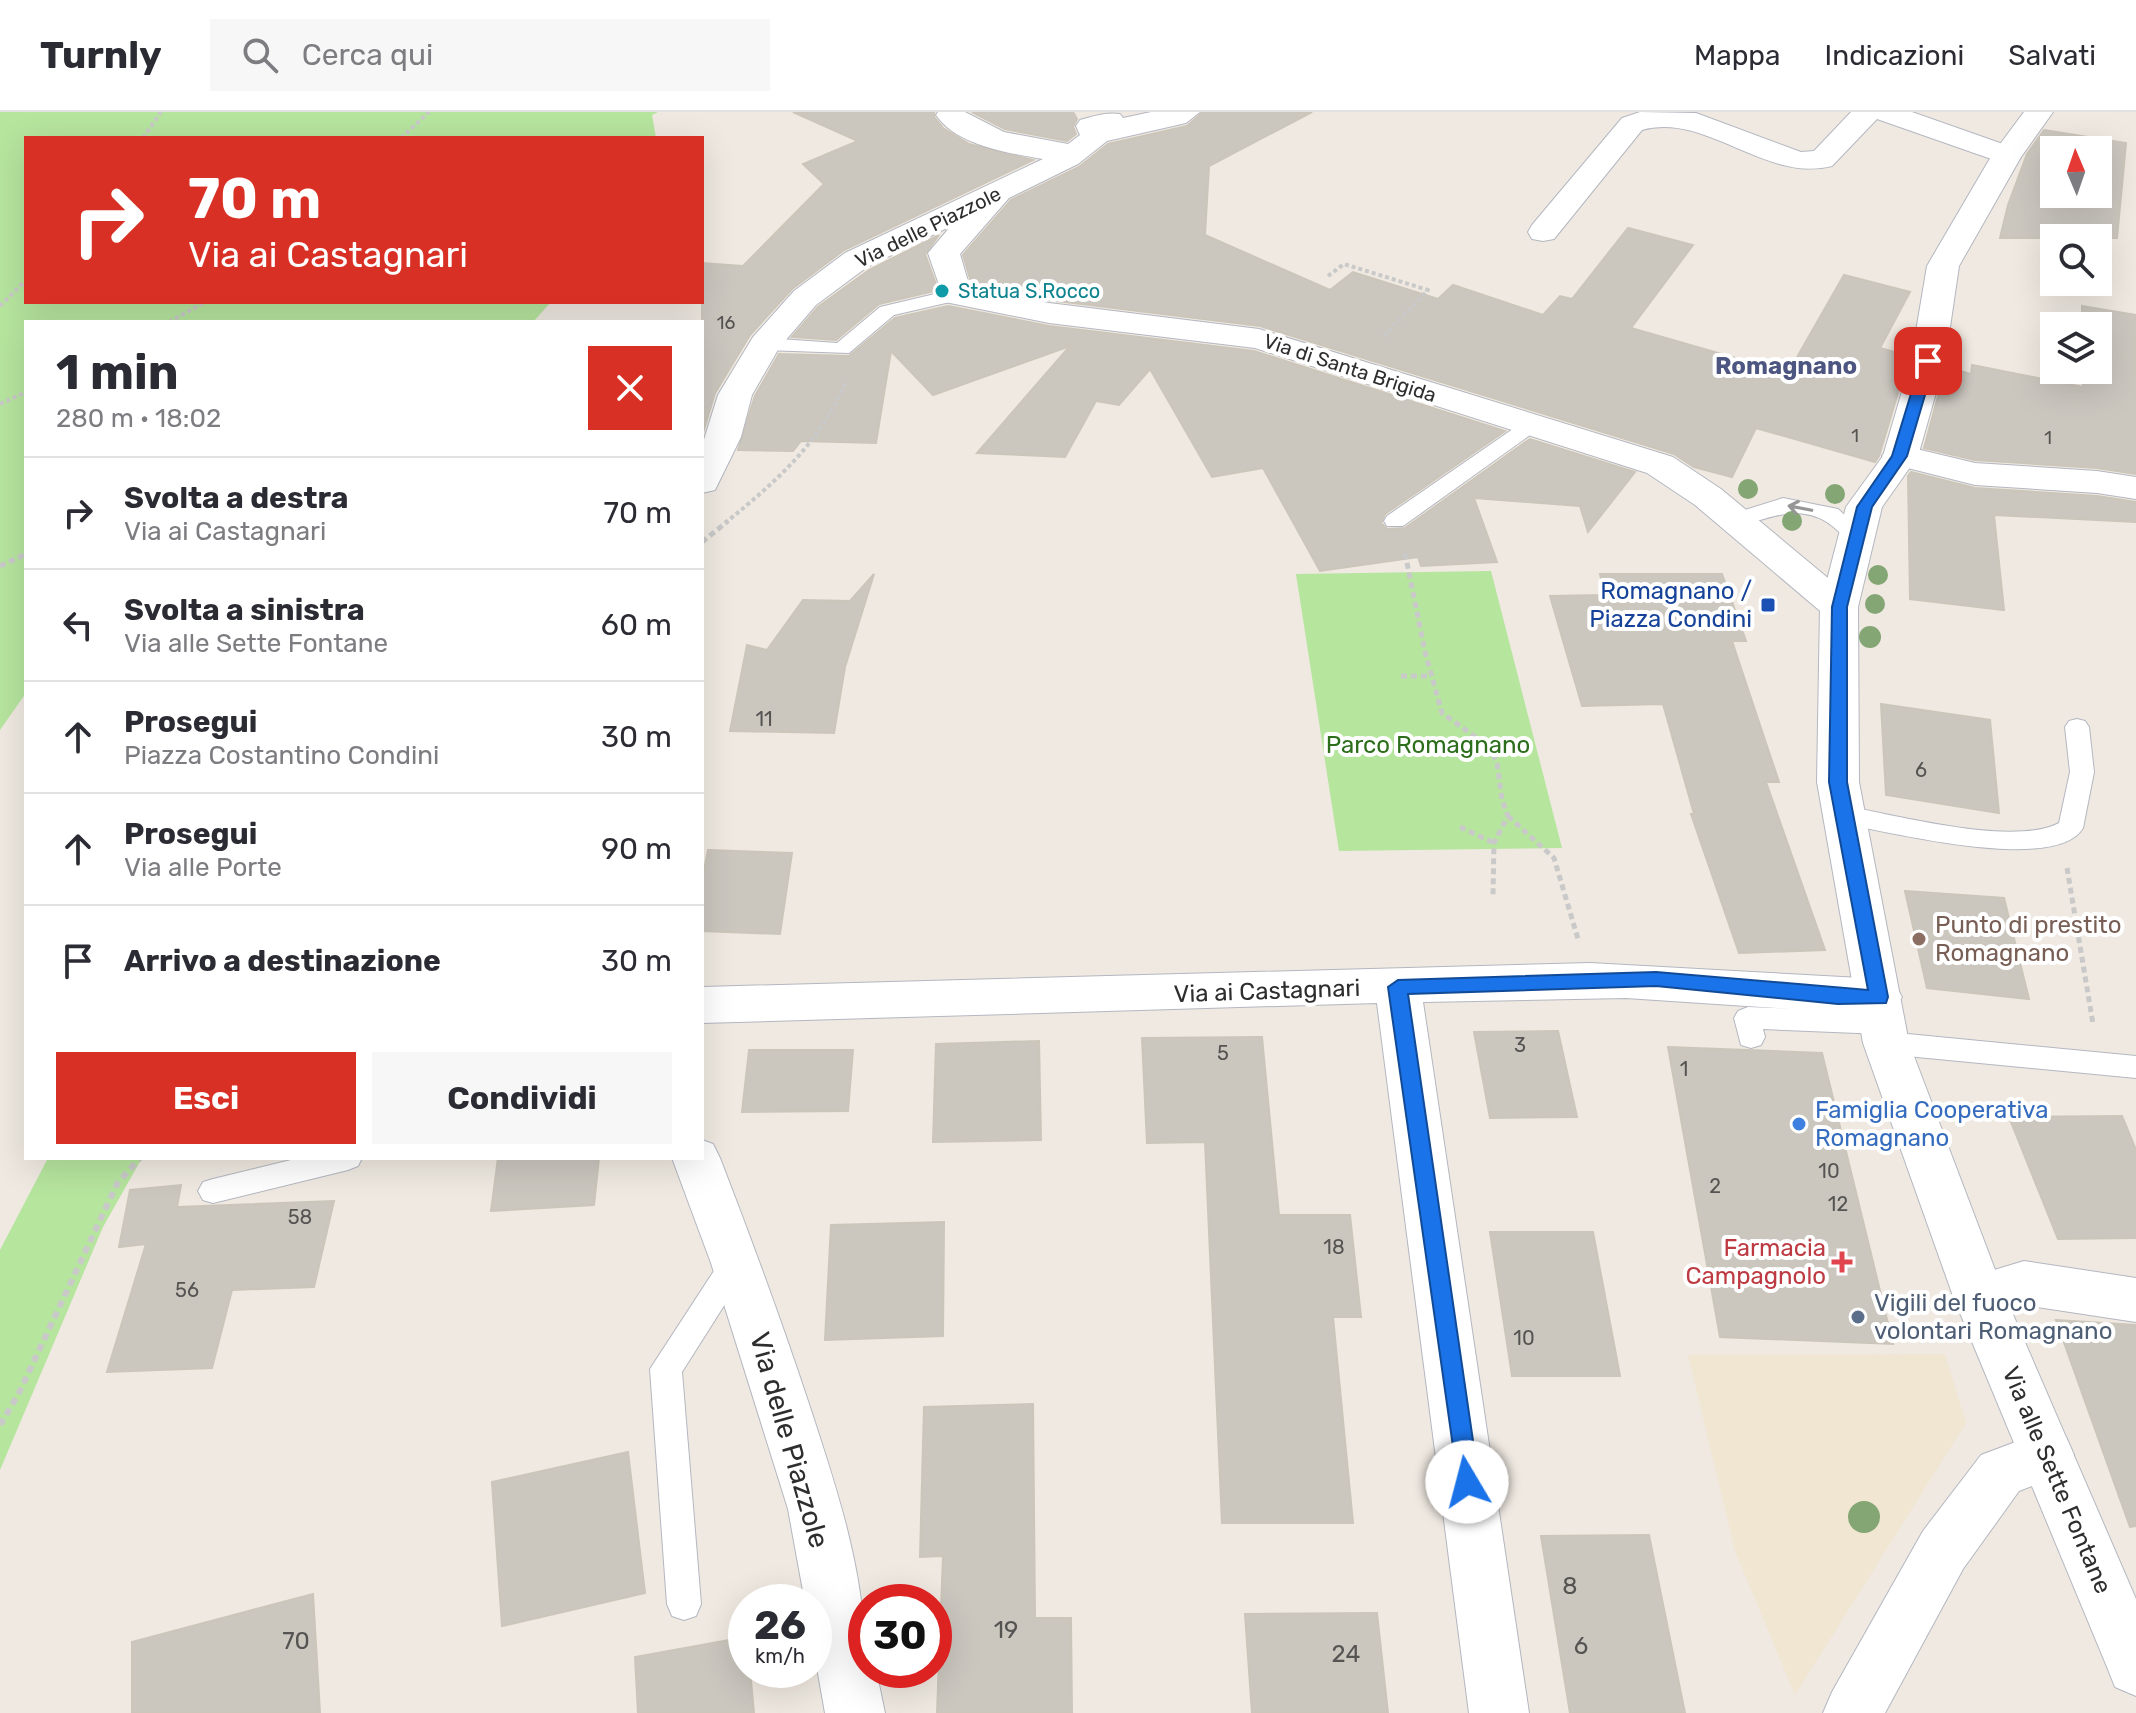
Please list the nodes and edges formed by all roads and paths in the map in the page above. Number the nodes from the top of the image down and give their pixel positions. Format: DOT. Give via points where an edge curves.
graph roads {
  1 [pos="161,112"];
  2 [pos="429,112"];
  3 [pos="1186,112"];
  4 [pos="1867,112"];
  5 [pos="1885,112"];
  6 [pos="2039,112"];
  7 [pos="950,115"];
  8 [pos="1090,130"];
  9 [pos="144,136"];
  10 [pos="403,136"];
  11 [pos="2007,155"];
  12 [pos="997,193"];
  13 [pos="1543,232"];
  14 [pos="1328,276"];
  15 [pos="24,282"];
  16 [pos="956,295"];
  17 [pos="201,304"];
  18 [pos="0,306"];
  19 [pos="173,320"];
  20 [pos="858,335"];
  21 [pos="765,344"];
  22 [pos="1354,368"];
  23 [pos="24,393"];
  24 [pos="0,404"];
  25 [pos="1530,426"];
  26 [pos="1900,456"];
  27 [pos="704,474"];
  28 [pos="2136,488"];
  29 [pos="1737,520"];
  30 [pos="1395,521"];
  31 [pos="1857,536"];
  32 [pos="704,540"];
  33 [pos="24,555"];
  34 [pos="0,566"];
  35 [pos="1839,607"];
  36 [pos="1401,676"];
  37 [pos="1431,676"];
  38 [pos="2077,727"];
  39 [pos="1508,816"];
  40 [pos="1846,824"];
  41 [pos="1460,827"];
  42 [pos="1494,843"];
  43 [pos="2079,863"];
  44 [pos="1493,895"];
  45 [pos="1590,980"];
  46 [pos="1398,987"];
  47 [pos="704,1005"];
  48 [pos="1883,1021"];
  49 [pos="1751,1037"];
  50 [pos="2096,1037"];
  51 [pos="2136,1067"];
  52 [pos="138,1160"];
  53 [pos="340,1160"];
  54 [pos="697,1160"];
  55 [pos="213,1191"];
  56 [pos="736,1263"];
  57 [pos="1979,1296"];
  58 [pos="2136,1300"];
  59 [pos="0,1425"];
  60 [pos="2047,1455"];
  61 [pos="684,1604"];
  62 [pos="2136,1667"];
  63 [pos="855,1713"];
  64 [pos="1499,1713"];
  65 [pos="1853,1713"];
  1 -- 9 [label="path"];
  2 -- 10 [label="path"];
  3 -- 8 [label="street, Via delle Piazzole"];
  4 -- 13 [label="street" via="1822,160 1798,161 1686,119 1654,117 1632,124"];
  5 -- 11 [label="street"];
  6 -- 11 [label="street, Via alle Sette Fontane"];
  7 -- 8 [label="street" via="992,139"];
  8 -- 12 [label="street, Via delle Piazzole"];
  11 -- 26 [label="street, Via alle Sette Fontane" via="1943,266 1928,361"];
  12 -- 16 [label="street" via="944,253"];
  12 -- 21 [label="street, Via delle Piazzole" via="856,260 805,298"];
  14 -- 22 [label="path" via="1344,264 1428,290"];
  15 -- 18 [label="path"];
  16 -- 20 [label="lane, Via di Santa Brigida" via="887,311"];
  16 -- 22 [label="street, Via di Santa Brigida" via="1049,313 1259,339"];
  17 -- 19 [label="path"];
  20 -- 21 [label="lane, Via di Santa Brigida" via="842,349"];
  20 -- 32 [label="path" via="865,349 805,455"];
  21 -- 27 [label="street, Via delle Piazzole" via="735,395 724,437"];
  22 -- 25 [label="street, Via di Santa Brigida"];
  23 -- 24 [label="path"];
  25 -- 29 [label="street, Via di Santa Brigida" via="1660,465"];
  25 -- 30 [label="lane"];
  26 -- 28 [label="street" via="1975,474"];
  26 -- 31 [label="street, Via alle Sette Fontane" via="1864,507"];
  31 -- 29 [label="lane, one-way" via="1830,514 1783,505"];
  29 -- 35 [label="street, Via di Santa Brigida"];
  30 -- 37 [label="path" via="1411,572"];
  31 -- 35 [label="street, Via alle Sette Fontane"];
  33 -- 34 [label="path"];
  35 -- 40 [label="street, Via alle Sette Fontane" via="1838,782"];
  36 -- 37 [label="path"];
  37 -- 39 [label="path" via="1442,713 1478,737 1499,768 1500,803"];
  38 -- 40 [label="lane" via="2082,772 2070,828 2059,834 2038,841"];
  39 -- 42 [label="path"];
  39 -- 45 [label="path" via="1554,858"];
  40 -- 48 [label="street, Via alle Sette Fontane"];
  41 -- 42 [label="path"];
  42 -- 44 [label="path"];
  43 -- 50 [label="path" via="2065,861"];
  45 -- 46 [label="street, Via ai Castagnari"];
  45 -- 48 [label="street, Via ai Castagnari" via="1656,979 1838,997"];
  46 -- 47 [label="street, Via ai Castagnari"];
  46 -- 64 [label="street"];
  48 -- 49 [label="lane" via="1748,1018"];
  48 -- 51 [label="lane"];
  48 -- 57 [label="street, Via alle Sette Fontane"];
  52 -- 59 [label="path" via="117,1184"];
  53 -- 55 [label="lane"];
  54 -- 56 [label="street, Via delle Piazzole"];
  56 -- 61 [label="lane" via="666,1369"];
  56 -- 63 [label="street, Via delle Piazzole" via="816,1509"];
  57 -- 58 [label="street" via="2024,1283"];
  57 -- 60 [label="street, Via alle Sette Fontane"];
  60 -- 62 [label="street, Via alle Sette Fontane"];
  60 -- 65 [label="street" via="2000,1473 1943,1550"];
}
